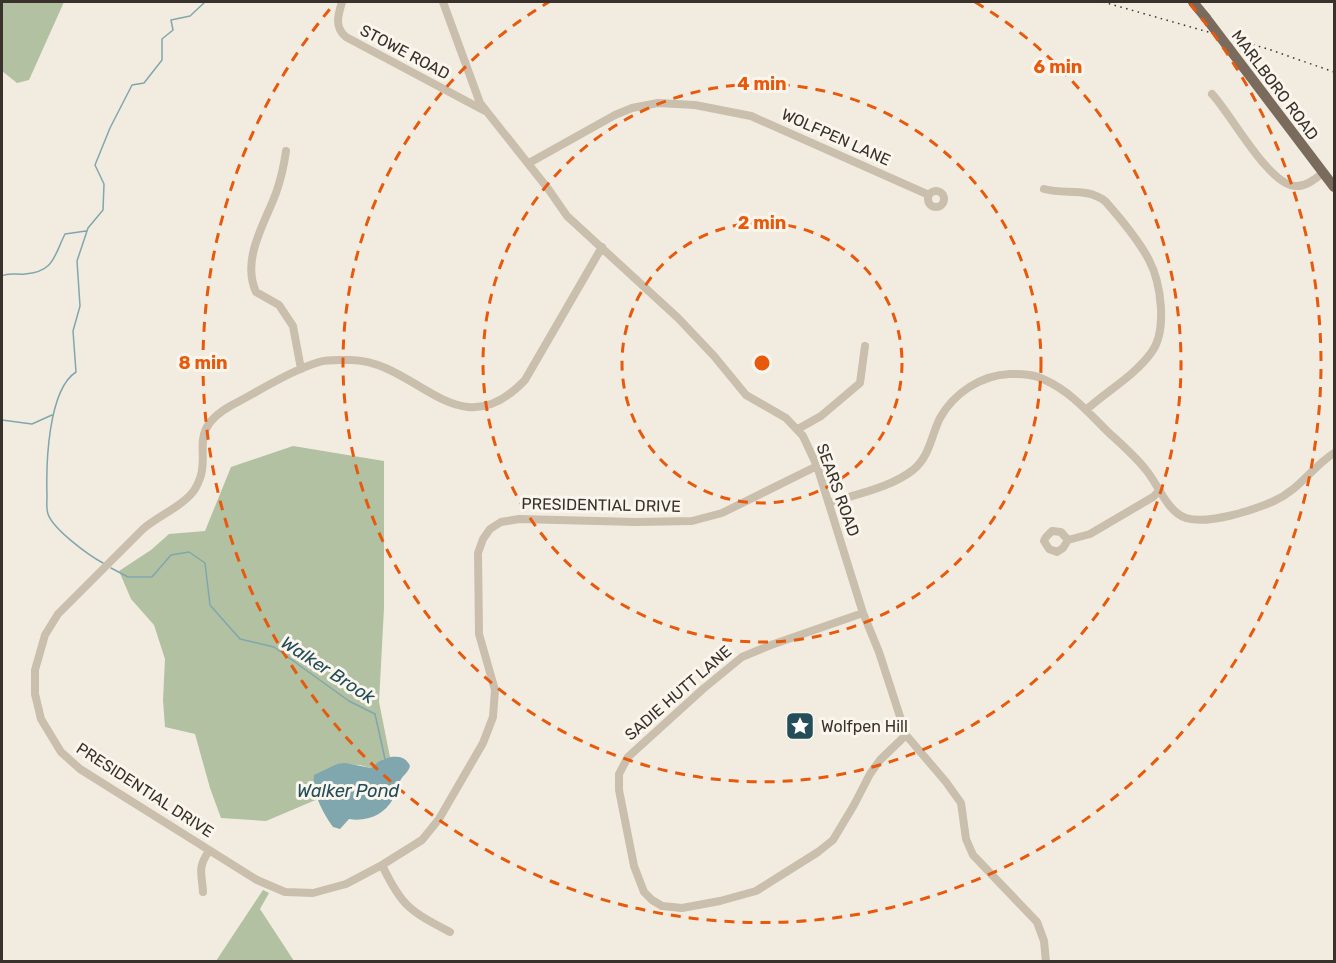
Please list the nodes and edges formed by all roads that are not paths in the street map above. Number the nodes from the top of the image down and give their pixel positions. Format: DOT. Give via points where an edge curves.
graph roads {
  1 [pos="342,2"];
  2 [pos="443,2"];
  3 [pos="1193,2"];
  4 [pos="1212,94"];
  5 [pos="486,111"];
  6 [pos="286,151"];
  7 [pos="529,163"];
  8 [pos="1323,173"];
  9 [pos="1335,187"];
  10 [pos="1044,189"];
  11 [pos="929,195"];
  12 [pos="602,248"];
  13 [pos="865,346"];
  14 [pos="301,369"];
  15 [pos="1086,410"];
  16 [pos="798,429"];
  17 [pos="1335,453"];
  18 [pos="817,466"];
  19 [pos="1160,490"];
  20 [pos="829,503"];
  21 [pos="1068,540"];
  22 [pos="863,613"];
  23 [pos="906,735"];
  24 [pos="209,850"];
  25 [pos="382,865"];
  26 [pos="203,892"];
  27 [pos="450,932"];
  28 [pos="1046,962"];
  1 -- 5 [label="street, STOWE ROAD" via="337,21 346,37"];
  2 -- 5 [label="street, SEARS ROAD"];
  3 -- 8 [label="main road, MARLBORO ROAD, bridge"];
  4 -- 8 [label="street" via="1256,154 1283,182 1301,186"];
  5 -- 7 [label="street, SEARS ROAD"];
  6 -- 14 [label="street" via="280,182 255,246 251,273 256,292 279,305 293,326"];
  7 -- 11 [label="street, WOLFPEN LANE" via="632,108 650,104 695,105 744,113"];
  7 -- 12 [label="street, SEARS ROAD" via="567,216"];
  8 -- 9 [label="main road, MARLBORO ROAD"];
  10 -- 15 [label="street" via="1088,192 1105,201 1149,261 1157,288 1162,317 1153,351"];
  12 -- 14 [label="street, PRESIDENTIAL DRIVE" via="525,380 494,403 474,407 452,404 382,367 352,360 321,361"];
  12 -- 16 [label="street, SEARS ROAD" via="684,324 746,395"];
  13 -- 16 [label="street" via="860,383 821,416"];
  14 -- 24 [label="street, PRESIDENTIAL DRIVE" via="221,411 210,421 202,437 200,478 191,495 143,529 58,614 45,635 35,664 38,710 61,752 80,769"];
  15 -- 19 [label="street" via="1134,455"];
  15 -- 20 [label="street" via="1044,379 1008,374 988,377 951,403 940,419 932,443 912,471"];
  16 -- 18 [label="street, SEARS ROAD"];
  17 -- 19 [label="street" via="1286,495 1213,519 1196,520 1177,514"];
  18 -- 20 [label="street, SEARS ROAD"];
  18 -- 25 [label="street, PRESIDENTIAL DRIVE" via="722,513 692,521 519,519 501,522 490,529 480,545 477,562 479,634 495,690 490,728 432,829 413,847"];
  19 -- 21 [label="street" via="1090,534"];
  20 -- 22 [label="street, SEARS ROAD"];
  22 -- 23 [label="street, SEARS ROAD"];
  22 -- 23 [label="street, SADIE HUTT LANE" via="742,657 628,757 619,774 619,790 634,866 644,892 662,906 682,908 756,891 833,840 870,774"];
  23 -- 28 [label="street, SEARS ROAD" via="962,804 964,833 973,855 1037,922"];
  24 -- 25 [label="street, PRESIDENTIAL DRIVE" via="270,886 296,893 346,884"];
  24 -- 26 [label="street" via="200,871"];
  25 -- 27 [label="street" via="404,904"];
}
